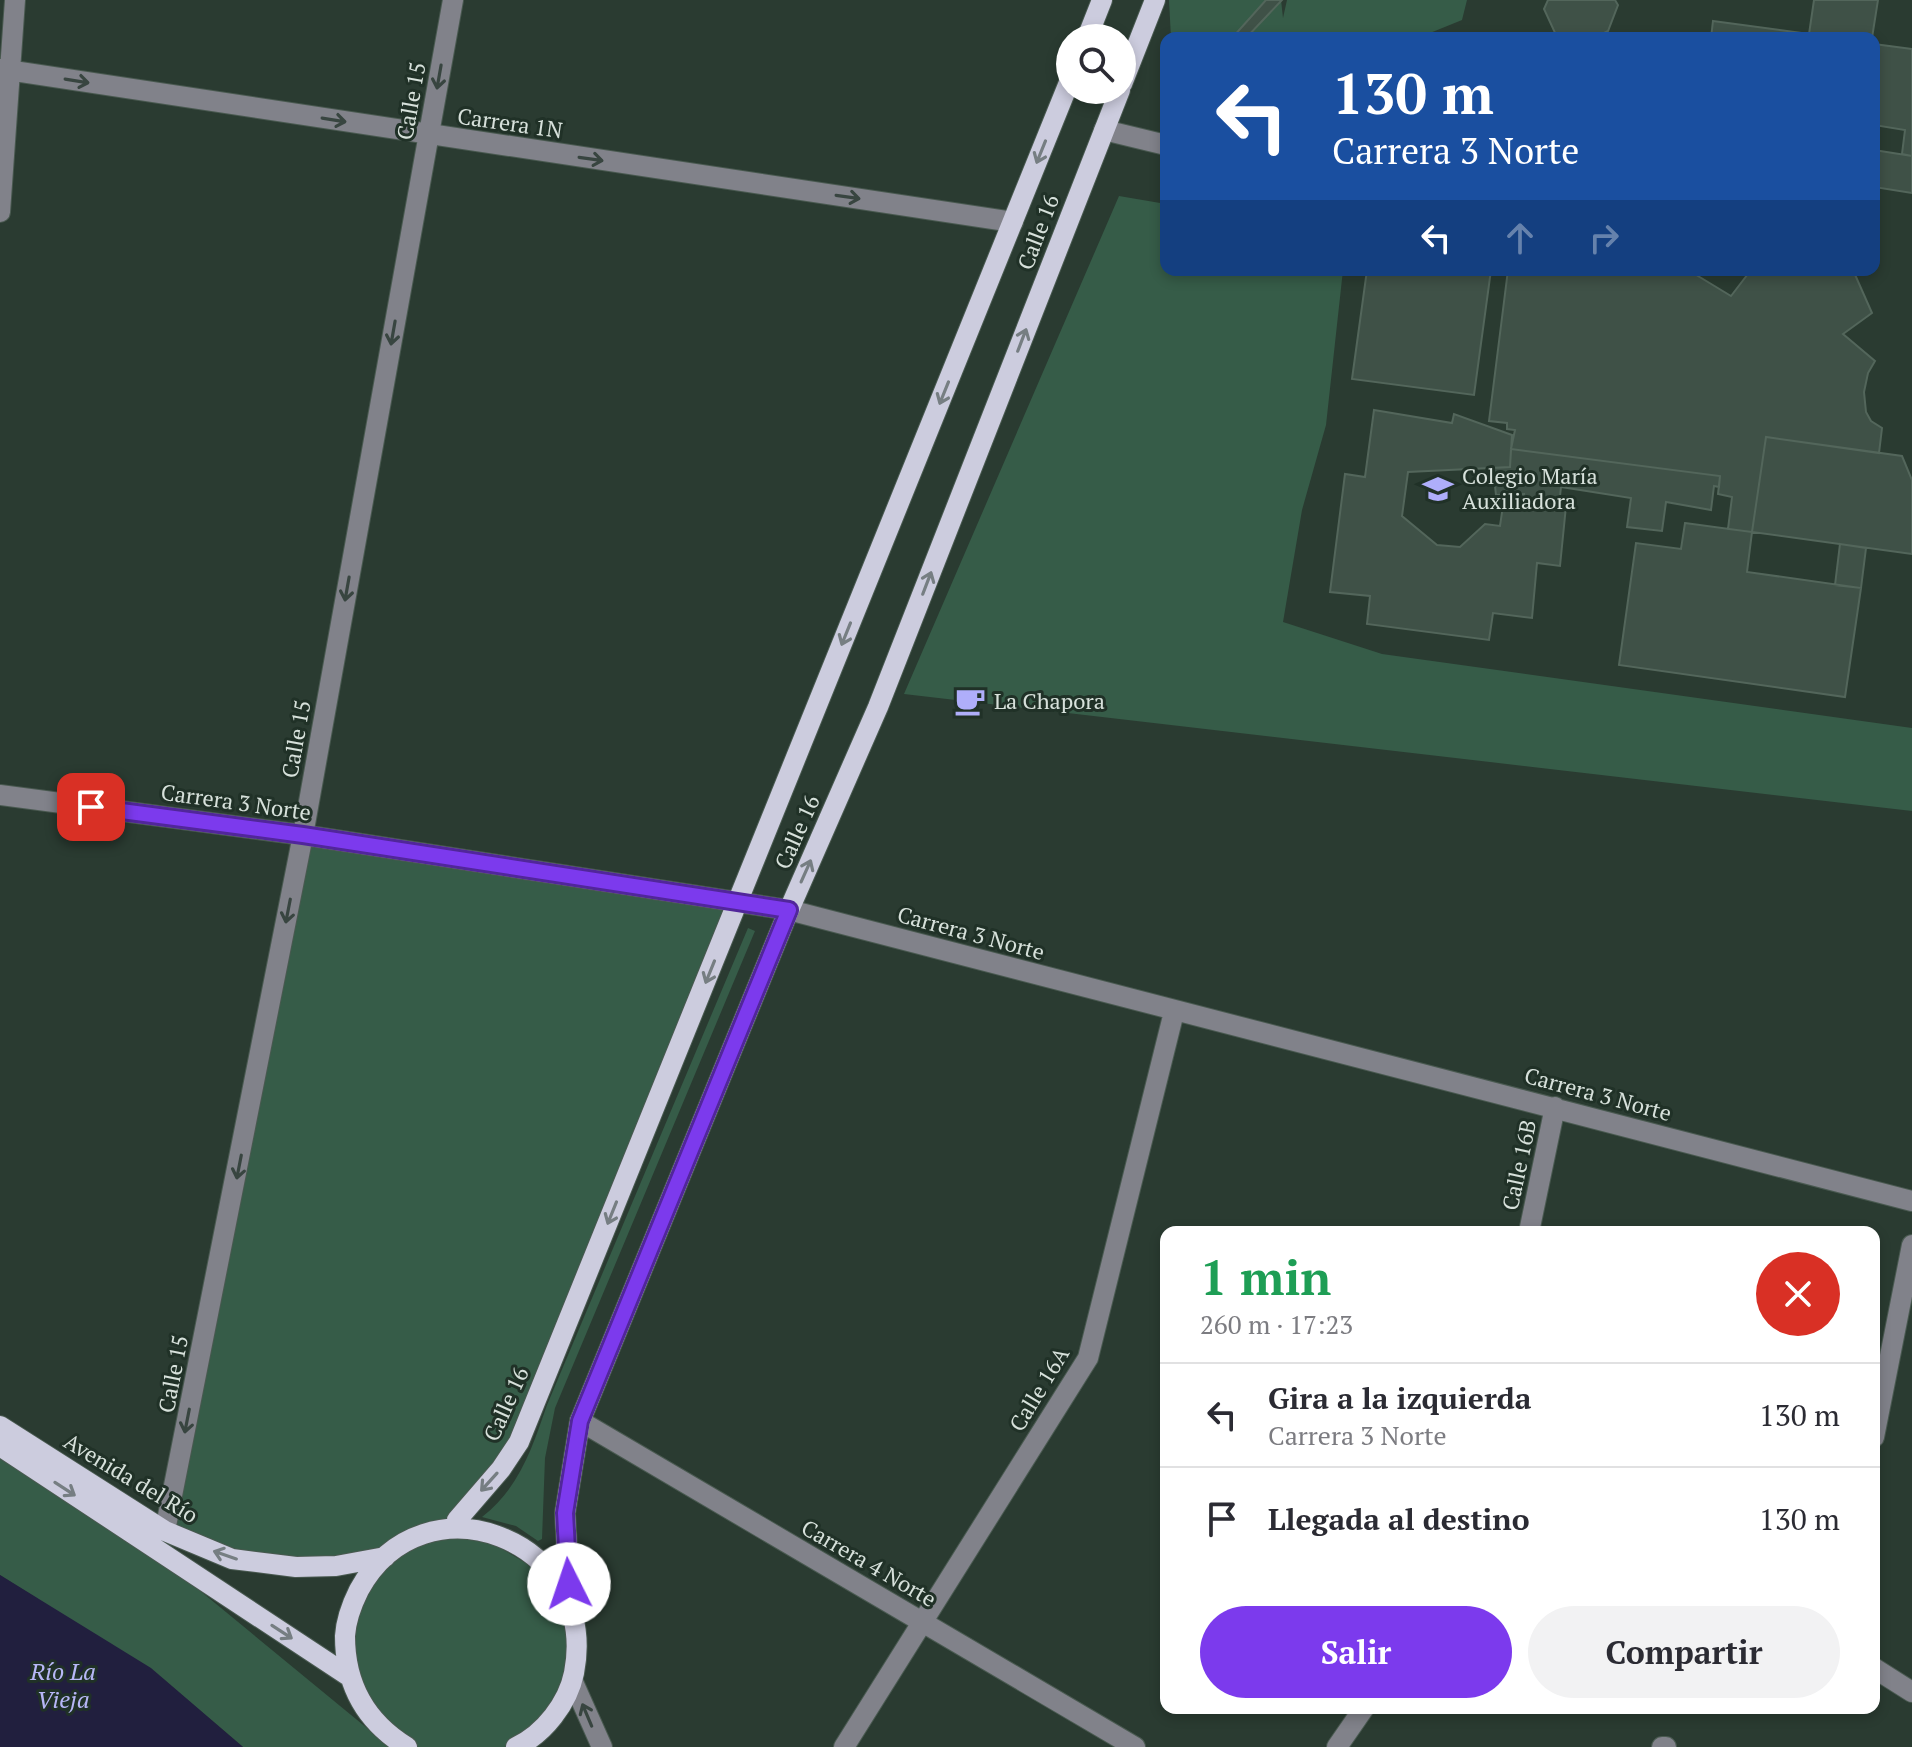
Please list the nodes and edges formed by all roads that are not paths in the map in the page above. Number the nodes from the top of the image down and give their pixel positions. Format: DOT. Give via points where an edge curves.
graph roads {
  1 [pos="15,0"];
  2 [pos="453,0"];
  3 [pos="1102,0"];
  4 [pos="1155,0"];
  5 [pos="1093,24"];
  6 [pos="1136,48"];
  7 [pos="5,70"];
  8 [pos="1060,104"];
  9 [pos="1114,104"];
  10 [pos="1104,130"];
  11 [pos="429,135"];
  12 [pos="1160,144"];
  13 [pos="0,212"];
  14 [pos="1013,222"];
  15 [pos="0,795"];
  16 [pos="303,835"];
  17 [pos="739,900"];
  18 [pos="789,910"];
  19 [pos="1174,1012"];
  20 [pos="1555,1107"];
  21 [pos="1912,1201"];
  22 [pos="1530,1226"];
  23 [pos="1912,1245"];
  24 [pos="1880,1407"];
  25 [pos="580,1421"];
  26 [pos="0,1426"];
  27 [pos="0,1446"];
  28 [pos="451,1525"];
  29 [pos="165,1531"];
  30 [pos="385,1557"];
  31 [pos="570,1603"];
  32 [pos="924,1623"];
  33 [pos="1880,1672"];
  34 [pos="350,1677"];
  35 [pos="573,1682"];
  36 [pos="1912,1692"];
  37 [pos="1360,1714"];
  38 [pos="407,1747"];
  39 [pos="516,1747"];
  40 [pos="602,1747"];
  41 [pos="844,1747"];
  42 [pos="1135,1747"];
  43 [pos="1337,1747"];
  1 -- 7 [label="street"];
  2 -- 11 [label="street, Calle 15, one-way"];
  3 -- 5 [label="main road"];
  4 -- 6 [label="main road"];
  7 -- 11 [label="street, Carrera 1N, one-way"];
  7 -- 13 [label="street"];
  8 -- 14 [label="main road, Calle 16, one-way"];
  9 -- 10 [label="main road, Calle 16"];
  10 -- 12 [label="street"];
  18 -- 10 [label="main road, Calle 16, one-way" via="878,707"];
  11 -- 14 [label="street, Carrera 1N, one-way"];
  11 -- 16 [label="street, Calle 15, one-way"];
  14 -- 17 [label="main road, Calle 16, one-way"];
  15 -- 16 [label="street, Carrera 3 Norte"];
  16 -- 17 [label="street, Carrera 3 Norte"];
  16 -- 29 [label="street, Calle 15, one-way"];
  17 -- 18 [label="street, Carrera 3 Norte"];
  17 -- 28 [label="main road, Calle 16, one-way" via="519,1442"];
  18 -- 19 [label="street, Carrera 3 Norte"];
  18 -- 25 [label="main road, Calle 16"];
  19 -- 20 [label="street, Carrera 3 Norte"];
  19 -- 32 [label="street, Calle 16A" via="1088,1358"];
  20 -- 21 [label="street, Carrera 3 Norte"];
  20 -- 22 [label="street, Calle 16B"];
  23 -- 24 [label="street"];
  25 -- 31 [label="main road, Calle 16" via="565,1513"];
  25 -- 32 [label="street, Carrera 4 Norte"];
  26 -- 29 [label="main road, Avenida del Río"];
  27 -- 34 [label="main road, Avenida del Río, one-way"];
  28 -- 30 [label="main road"];
  28 -- 31 [label="main road" via="491,1532 521,1546 547,1566"];
  30 -- 29 [label="main road, Avenida del Río, one-way" via="296,1567 232,1559"];
  30 -- 34 [label="main road" via="352,1603 345,1631"];
  31 -- 35 [label="main road" via="577,1628"];
  32 -- 41 [label="street, Calle 16A"];
  32 -- 42 [label="street, Carrera 4 Norte"];
  33 -- 36 [label="street"];
  34 -- 38 [label="main road" via="367,1713"];
  35 -- 39 [label="main road" via="543,1728"];
  40 -- 35 [label="street, one-way"];
  37 -- 43 [label="street"];
}
